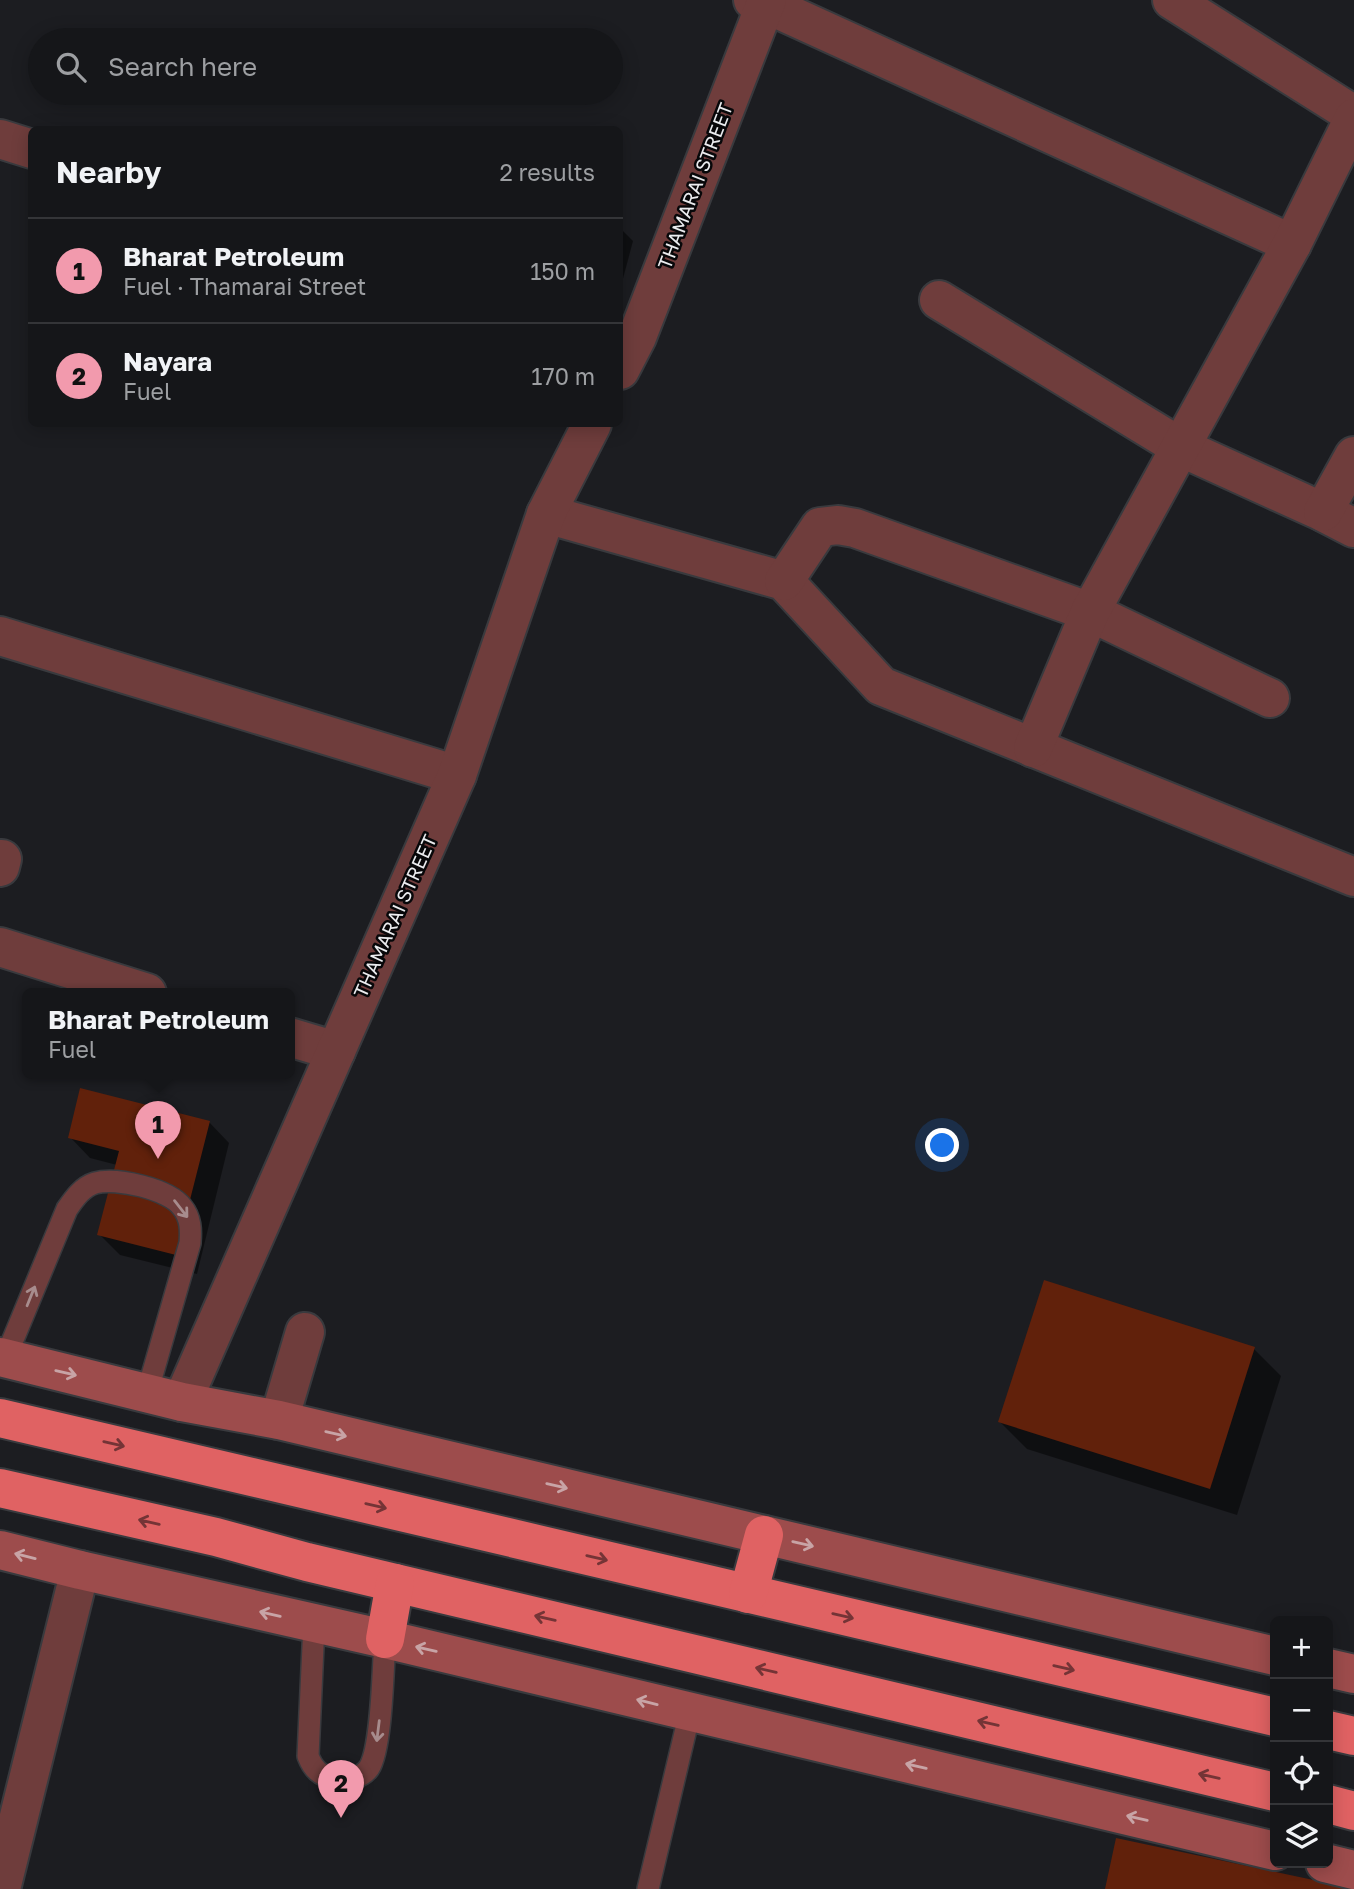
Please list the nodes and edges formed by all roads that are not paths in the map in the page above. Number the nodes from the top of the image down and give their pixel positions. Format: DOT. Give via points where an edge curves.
graph roads {
  1 [pos="1172,0"];
  2 [pos="762,1"];
  3 [pos="1354,117"];
  4 [pos="0,139"];
  5 [pos="28,148"];
  6 [pos="1292,244"];
  7 [pos="939,300"];
  8 [pos="628,334"];
  9 [pos="623,356"];
  10 [pos="590,427"];
  11 [pos="1180,447"];
  12 [pos="1354,456"];
  13 [pos="546,514"];
  14 [pos="1339,520"];
  15 [pos="784,581"];
  16 [pos="1090,612"];
  17 [pos="0,636"];
  18 [pos="1269,698"];
  19 [pos="1033,748"];
  20 [pos="457,775"];
  21 [pos="1354,877"];
  22 [pos="0,947"];
  23 [pos="132,988"];
  24 [pos="295,1039"];
  25 [pos="335,1051"];
  26 [pos="305,1332"];
  27 [pos="3,1358"];
  28 [pos="165,1397"];
  29 [pos="0,1418"];
  30 [pos="279,1420"];
  31 [pos="0,1488"];
  32 [pos="764,1535"];
  33 [pos="0,1550"];
  34 [pos="80,1570"];
  35 [pos="396,1583"];
  36 [pos="748,1594"];
  37 [pos="314,1624"];
  38 [pos="385,1639"];
  39 [pos="1270,1655"];
  40 [pos="1333,1669"];
  41 [pos="1354,1674"];
  42 [pos="690,1712"];
  43 [pos="1270,1716"];
  44 [pos="1333,1731"];
  45 [pos="1354,1736"];
  46 [pos="1270,1791"];
  47 [pos="1332,1805"];
  48 [pos="1354,1811"];
  49 [pos="1270,1850"];
  50 [pos="1333,1865"];
  51 [pos="1354,1870"];
  52 [pos="1,1889"];
  53 [pos="648,1889"];
  1 -- 3 [label="street"];
  2 -- 6 [label="street"];
  2 -- 8 [label="street, THAMARAI STREET"];
  3 -- 6 [label="street"];
  4 -- 5 [label="street"];
  6 -- 11 [label="street"];
  7 -- 11 [label="street"];
  8 -- 9 [label="street, THAMARAI STREET"];
  10 -- 13 [label="street, THAMARAI STREET"];
  11 -- 14 [label="street"];
  11 -- 16 [label="street"];
  12 -- 14 [label="street"];
  13 -- 15 [label="street"];
  13 -- 20 [label="street, THAMARAI STREET"];
  15 -- 16 [label="street" via="820,527 838,525"];
  15 -- 19 [label="street" via="881,687"];
  16 -- 18 [label="street"];
  16 -- 19 [label="street"];
  17 -- 20 [label="street"];
  19 -- 21 [label="street"];
  20 -- 25 [label="street, THAMARAI STREET"];
  22 -- 23 [label="street"];
  24 -- 25 [label="street"];
  25 -- 28 [label="street, THAMARAI STREET"];
  26 -- 30 [label="street"];
  27 -- 28 [label="street, one-way"];
  27 -- 28 [label="lane, one-way" via="67,1209 94,1183 119,1181 162,1192 182,1205 191,1224"];
  28 -- 30 [label="street"];
  29 -- 36 [label="highway, one-way"];
  30 -- 32 [label="street, one-way"];
  35 -- 31 [label="highway, one-way"];
  32 -- 36 [label="highway"];
  32 -- 39 [label="street, one-way"];
  34 -- 33 [label="street, one-way"];
  37 -- 34 [label="street, one-way"];
  34 -- 52 [label="street"];
  35 -- 38 [label="highway"];
  46 -- 35 [label="highway, one-way"];
  36 -- 43 [label="highway, one-way"];
  37 -- 38 [label="street"];
  38 -- 37 [label="lane, one-way" via="375,1751 368,1769 341,1781 313,1769 308,1756"];
  42 -- 38 [label="street, one-way"];
  40 -- 41 [label="street"];
  49 -- 42 [label="street, one-way"];
  42 -- 53 [label="lane"];
  44 -- 45 [label="highway"];
  47 -- 48 [label="highway"];
  50 -- 51 [label="street"];
}
